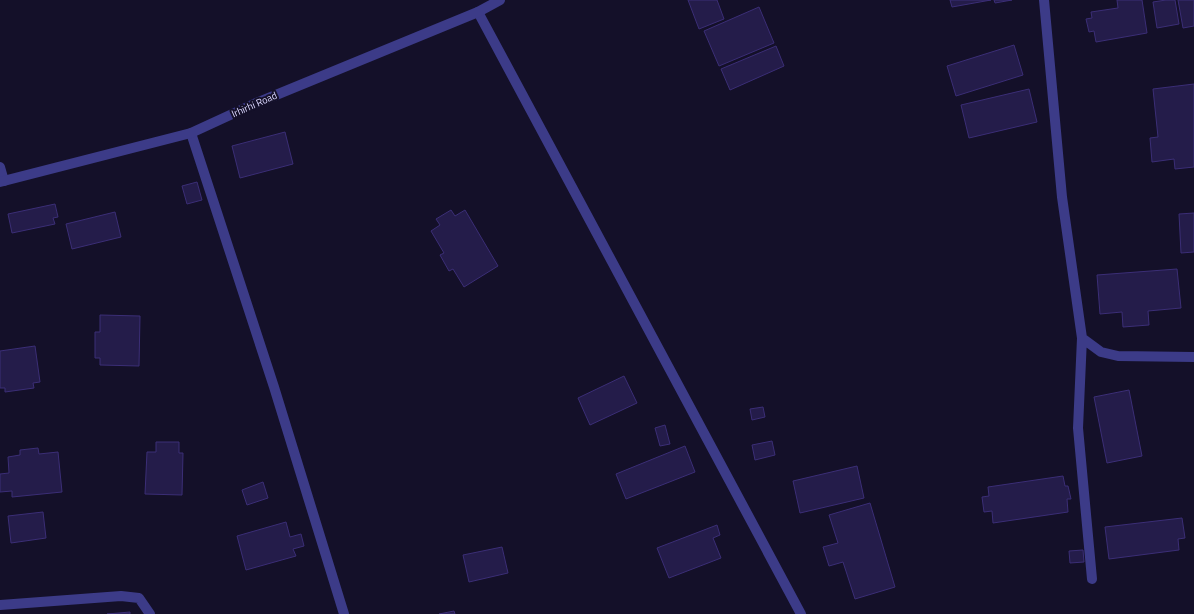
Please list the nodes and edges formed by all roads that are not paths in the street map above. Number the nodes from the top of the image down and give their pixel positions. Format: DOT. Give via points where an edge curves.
graph roads {
  1 [pos="1044,0"];
  2 [pos="494,1"];
  3 [pos="478,12"];
  4 [pos="191,133"];
  5 [pos="0,167"];
  6 [pos="2,181"];
  7 [pos="1082,338"];
  8 [pos="1194,357"];
  9 [pos="1092,579"];
  10 [pos="0,605"];
  11 [pos="150,614"];
  12 [pos="344,614"];
  13 [pos="801,614"];
  1 -- 7 [label="street" via="1062,197"];
  2 -- 3 [label="street, Irhirhi Road"];
  3 -- 4 [label="street, Irhirhi Road" via="254,104"];
  3 -- 13 [label="street"];
  4 -- 6 [label="street, Irhirhi Road"];
  4 -- 12 [label="street" via="274,386"];
  5 -- 6 [label="street"];
  7 -- 8 [label="street" via="1101,352 1118,356"];
  7 -- 9 [label="street" via="1078,428"];
  10 -- 11 [label="street" via="122,596 139,598"];
}
